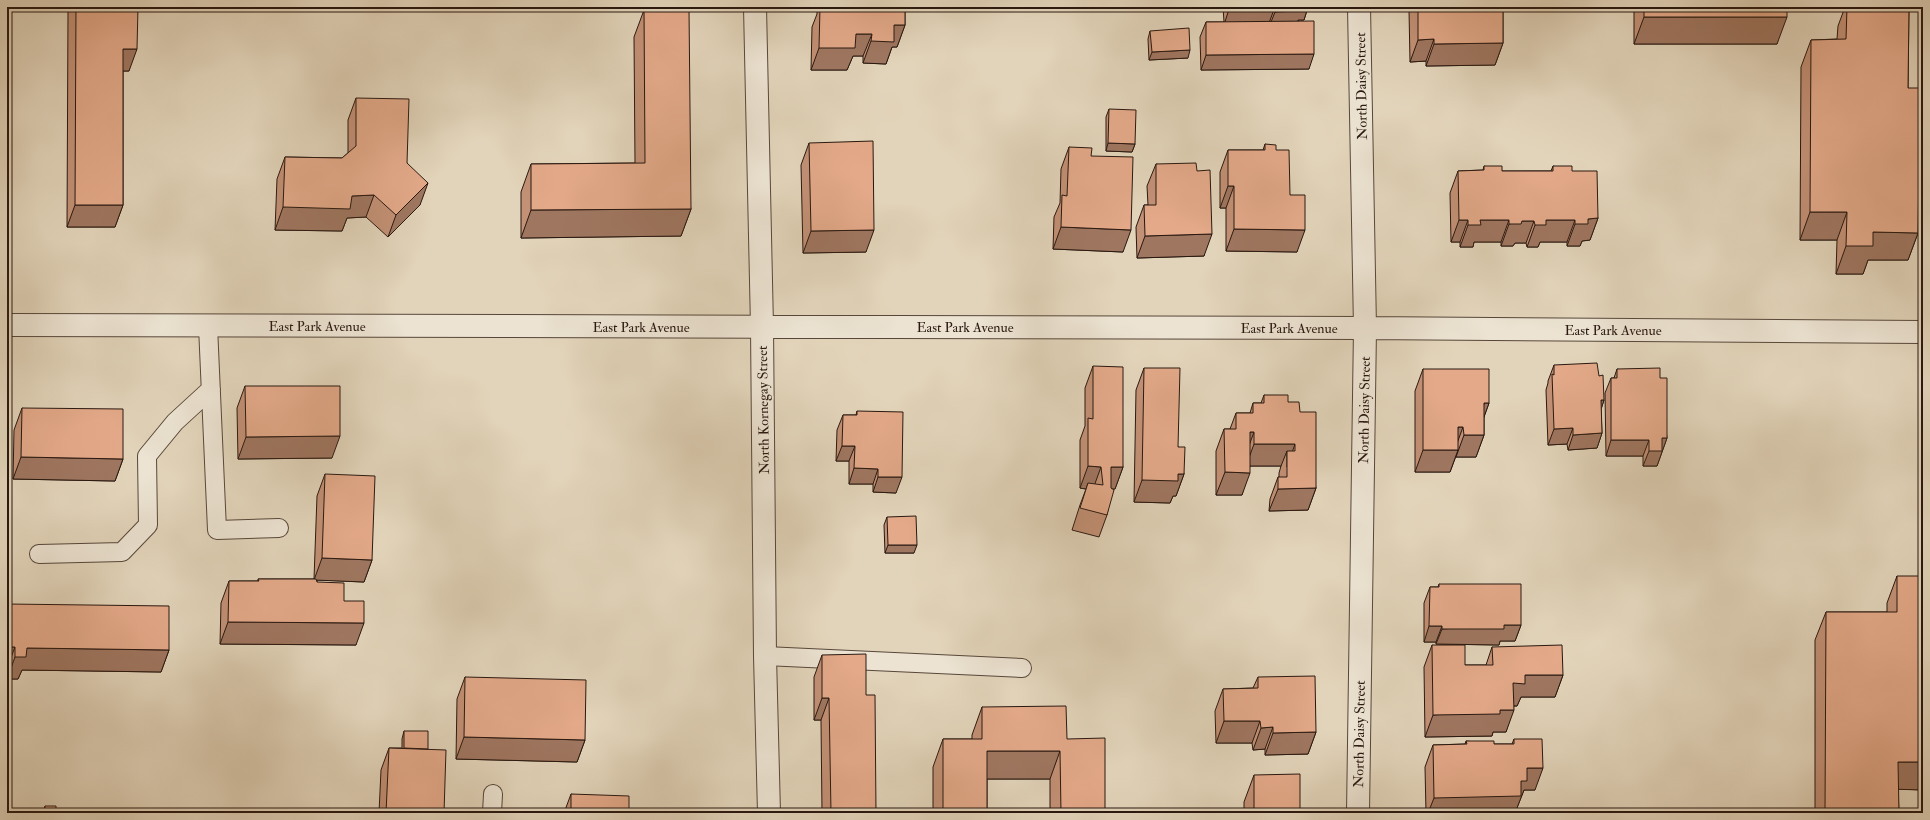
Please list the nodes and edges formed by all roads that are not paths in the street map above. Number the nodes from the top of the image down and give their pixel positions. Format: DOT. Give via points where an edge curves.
graph roads {
  1 [pos="755,7"];
  2 [pos="1359,7"];
  3 [pos="7,325"];
  4 [pos="208,326"];
  5 [pos="762,327"];
  6 [pos="1365,328"];
  7 [pos="1923,332"];
  8 [pos="211,388"];
  9 [pos="279,528"];
  10 [pos="39,554"];
  11 [pos="765,656"];
  12 [pos="1022,668"];
  13 [pos="493,794"];
  14 [pos="492,813"];
  15 [pos="770,813"];
  16 [pos="1358,813"];
  1 -- 5 [label="street, North Kornegay Street"];
  2 -- 6 [label="street, North Daisy Street"];
  3 -- 4 [label="street, East Park Avenue"];
  4 -- 5 [label="street, East Park Avenue"];
  4 -- 8 [label="lane"];
  5 -- 6 [label="street, East Park Avenue"];
  5 -- 11 [label="street, North Kornegay Street"];
  6 -- 7 [label="street, East Park Avenue"];
  6 -- 16 [label="street, North Daisy Street"];
  8 -- 9 [label="lane" via="217,530"];
  8 -- 10 [label="lane" via="175,422 147,456 148,525 122,552"];
  11 -- 12 [label="lane"];
  11 -- 15 [label="street, North Kornegay Street"];
  13 -- 14 [label="lane"];
}
